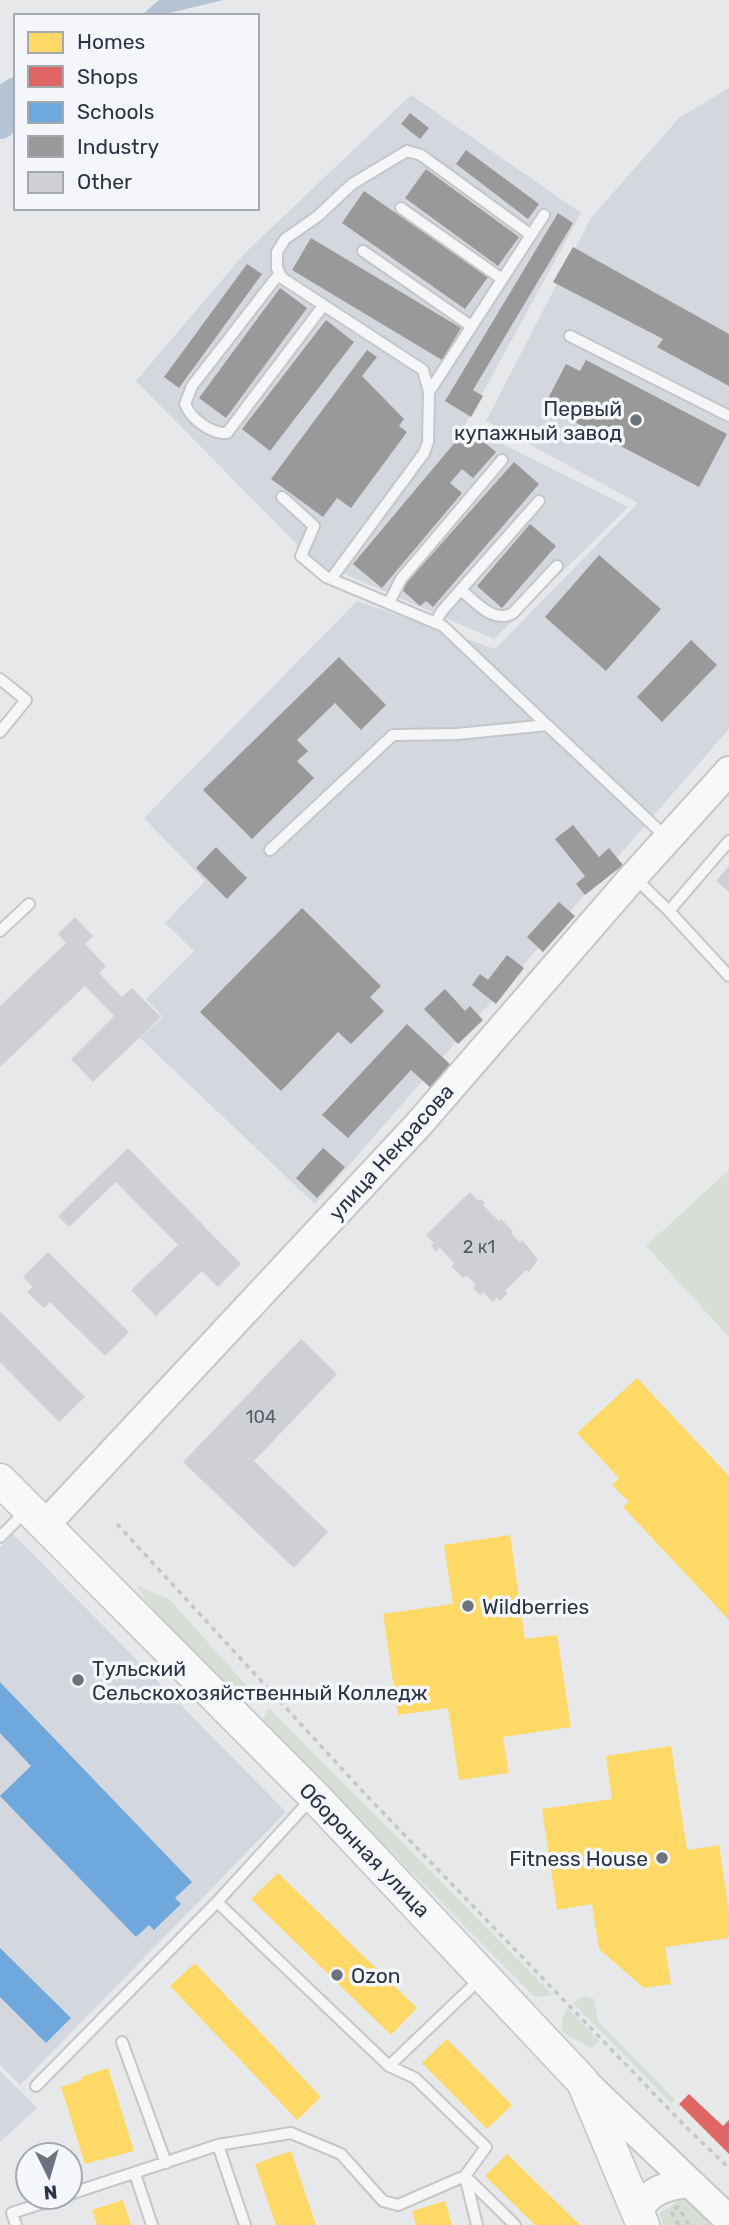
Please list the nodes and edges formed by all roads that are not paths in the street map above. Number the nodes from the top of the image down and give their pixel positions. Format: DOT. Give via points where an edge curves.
graph roads {
  1 [pos="401,208"];
  2 [pos="544,215"];
  3 [pos="531,235"];
  4 [pos="363,251"];
  5 [pos="279,274"];
  6 [pos="502,279"];
  7 [pos="323,306"];
  8 [pos="471,326"];
  9 [pos="570,337"];
  10 [pos="429,391"];
  11 [pos="729,416"];
  12 [pos="502,460"];
  13 [pos="282,497"];
  14 [pos="539,501"];
  15 [pos="556,566"];
  16 [pos="331,579"];
  17 [pos="461,590"];
  18 [pos="388,603"];
  19 [pos="435,623"];
  20 [pos="0,679"];
  21 [pos="547,725"];
  22 [pos="0,732"];
  23 [pos="729,771"];
  24 [pos="668,839"];
  25 [pos="729,841"];
  26 [pos="270,850"];
  27 [pos="634,877"];
  28 [pos="29,904"];
  29 [pos="669,911"];
  30 [pos="0,931"];
  31 [pos="729,976"];
  32 [pos="0,1480"];
  33 [pos="18,1521"];
  34 [pos="314,1796"];
  35 [pos="217,1902"];
  36 [pos="484,1975"];
  37 [pos="122,2042"];
  38 [pos="389,2066"];
  39 [pos="583,2082"];
  40 [pos="36,2086"];
  41 [pos="218,2145"];
  42 [pos="166,2163"];
  43 [pos="135,2174"];
  44 [pos="465,2176"];
  45 [pos="690,2183"];
  46 [pos="84,2190"];
  47 [pos="18,2211"];
  48 [pos="640,2217"];
  49 [pos="729,2220"];
  50 [pos="16,2225"];
  51 [pos="152,2225"];
  52 [pos="245,2225"];
  53 [pos="477,2225"];
  54 [pos="515,2225"];
  1 -- 6 [label="lane"];
  2 -- 3 [label="lane"];
  3 -- 5 [label="lane" via="421,155 407,151 352,184 285,240 277,252"];
  3 -- 6 [label="lane"];
  4 -- 8 [label="lane"];
  5 -- 7 [label="lane"];
  5 -- 7 [label="lane" via="192,386 185,404 193,418 216,432 227,433"];
  6 -- 8 [label="lane"];
  7 -- 10 [label="lane" via="424,370"];
  8 -- 10 [label="lane"];
  9 -- 11 [label="lane"];
  10 -- 16 [label="lane" via="424,453"];
  12 -- 18 [label="lane" via="401,579"];
  13 -- 16 [label="lane" via="314,526 301,556"];
  14 -- 17 [label="lane"];
  15 -- 17 [label="lane" via="507,617 490,614"];
  16 -- 18 [label="lane"];
  17 -- 19 [label="lane"];
  18 -- 19 [label="lane"];
  19 -- 21 [label="lane"];
  20 -- 22 [label="lane" via="26,700"];
  21 -- 24 [label="lane"];
  21 -- 26 [label="lane" via="393,735"];
  23 -- 24 [label="street, улица Некрасова"];
  24 -- 27 [label="street, улица Некрасова"];
  25 -- 29 [label="lane"];
  27 -- 29 [label="lane"];
  27 -- 33 [label="street, улица Некрасова" via="419,1124"];
  28 -- 30 [label="lane"];
  29 -- 31 [label="lane"];
  32 -- 33 [label="main road, Оборонная улица"];
  33 -- 34 [label="main road, Оборонная улица"];
  34 -- 35 [label="lane"];
  34 -- 36 [label="main road, Оборонная улица"];
  35 -- 38 [label="lane"];
  35 -- 40 [label="lane"];
  36 -- 38 [label="lane"];
  36 -- 39 [label="main road, Оборонная улица"];
  37 -- 42 [label="lane"];
  38 -- 44 [label="lane" via="415,2078 486,2147"];
  39 -- 45 [label="street, Оборонная улица"];
  39 -- 48 [label="main road"];
  41 -- 42 [label="lane"];
  41 -- 44 [label="lane" via="291,2133 341,2154 383,2202 398,2205"];
  41 -- 52 [label="lane"];
  42 -- 43 [label="lane"];
  43 -- 46 [label="lane"];
  43 -- 51 [label="lane"];
  44 -- 53 [label="lane"];
  44 -- 54 [label="lane"];
  45 -- 48 [label="street" via="673,2184 646,2197"];
  45 -- 49 [label="street, Оборонная улица"];
  47 -- 50 [label="lane" via="12,2213"];
}
